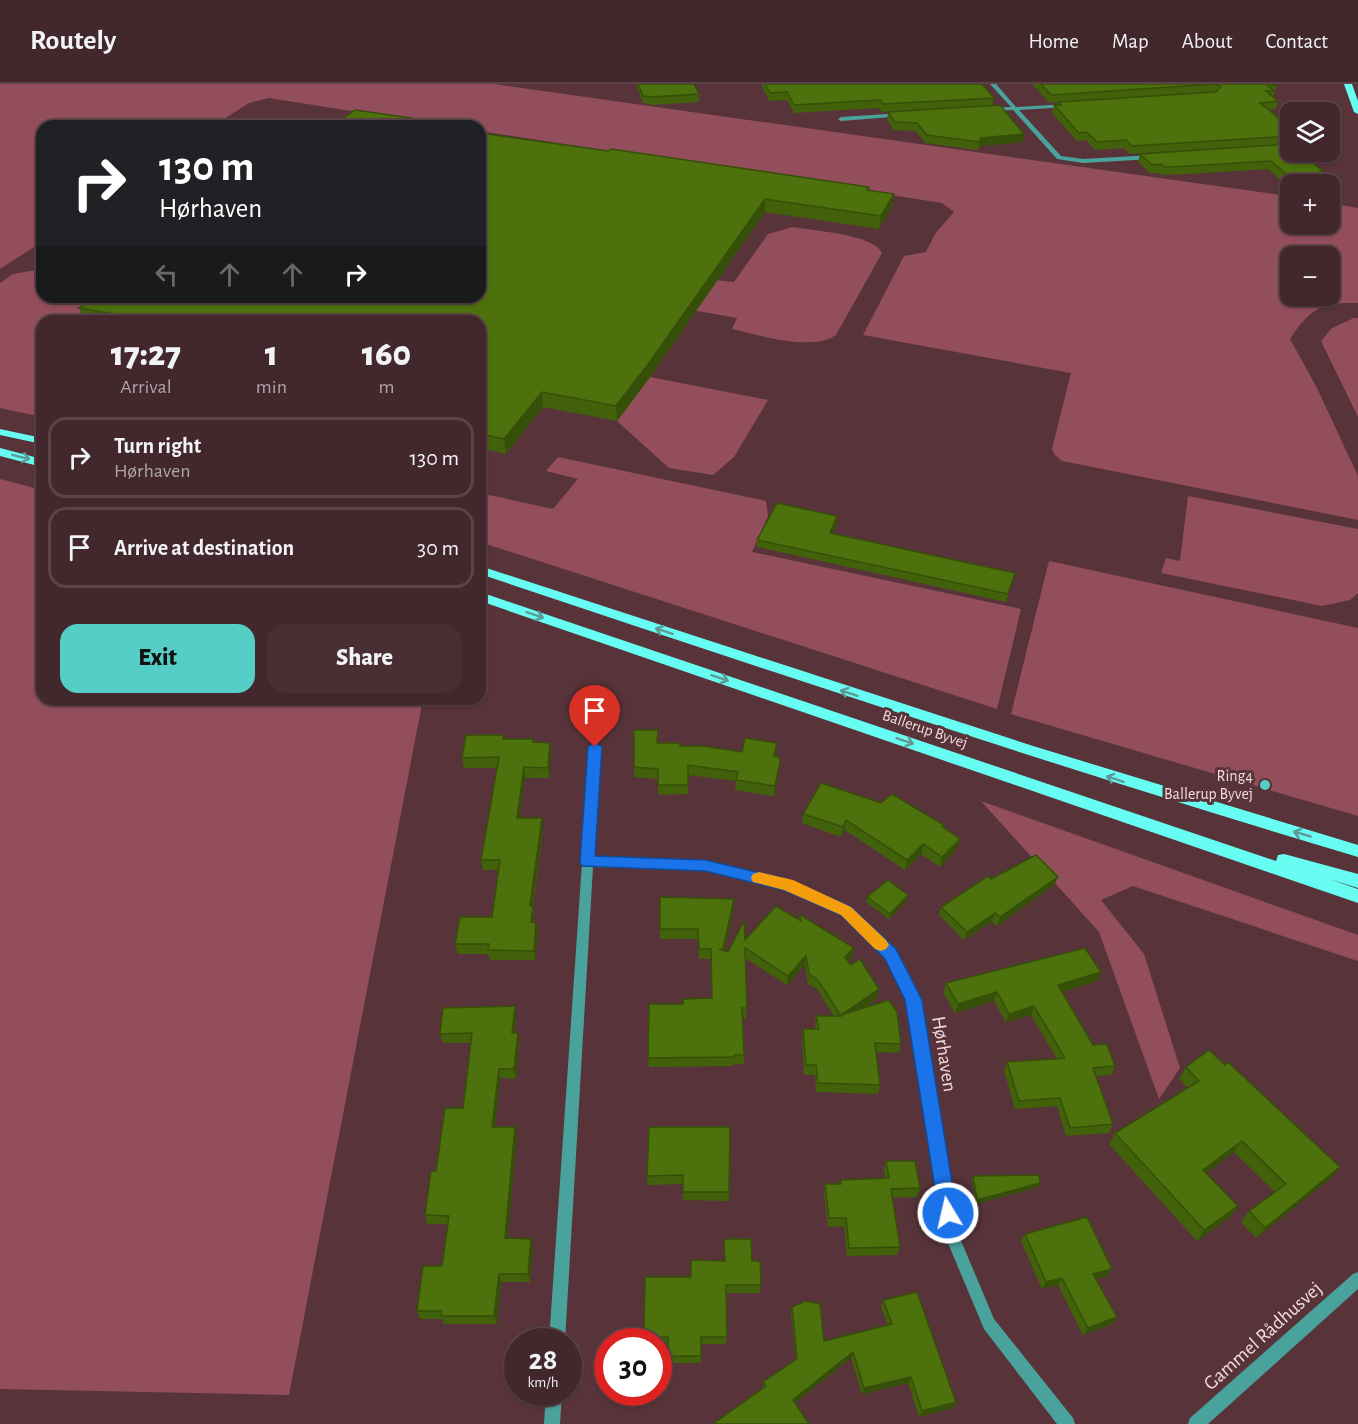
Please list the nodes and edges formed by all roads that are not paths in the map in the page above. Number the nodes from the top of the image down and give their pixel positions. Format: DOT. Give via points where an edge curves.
graph roads {
  1 [pos="993,84"];
  2 [pos="1348,84"];
  3 [pos="1079,104"];
  4 [pos="1014,108"];
  5 [pos="978,110"];
  6 [pos="1358,112"];
  7 [pos="908,114"];
  8 [pos="841,118"];
  9 [pos="1161,156"];
  10 [pos="0,432"];
  11 [pos="36,440"];
  12 [pos="0,452"];
  13 [pos="36,461"];
  14 [pos="486,572"];
  15 [pos="486,598"];
  16 [pos="595,747"];
  17 [pos="1114,811"];
  18 [pos="1358,851"];
  19 [pos="587,862"];
  20 [pos="1358,881"];
  21 [pos="1358,896"];
  22 [pos="1358,1279"];
  23 [pos="558,1328"];
  24 [pos="553,1406"];
  25 [pos="552,1424"];
  26 [pos="1067,1424"];
  27 [pos="1196,1424"];
  1 -- 4 [label="street"];
  2 -- 6 [label="main road"];
  3 -- 4 [label="street"];
  4 -- 5 [label="street"];
  4 -- 9 [label="street" via="1059,158 1083,161"];
  7 -- 8 [label="street"];
  10 -- 11 [label="main road"];
  12 -- 13 [label="main road, one-way"];
  18 -- 14 [label="main road, Ballerup Byvej, one-way" via="1013,747"];
  15 -- 17 [label="main road, Ballerup Byvej, one-way"];
  16 -- 19 [label="street"];
  17 -- 20 [label="main road"];
  17 -- 21 [label="main road, Ballerup Byvej"];
  19 -- 23 [label="street"];
  19 -- 26 [label="street, Hørhaven" via="705,866 787,885 846,911 891,954 914,1000 952,1236 989,1324"];
  22 -- 27 [label="street, Gammel Rådhusvej"];
  24 -- 25 [label="street"];
}
